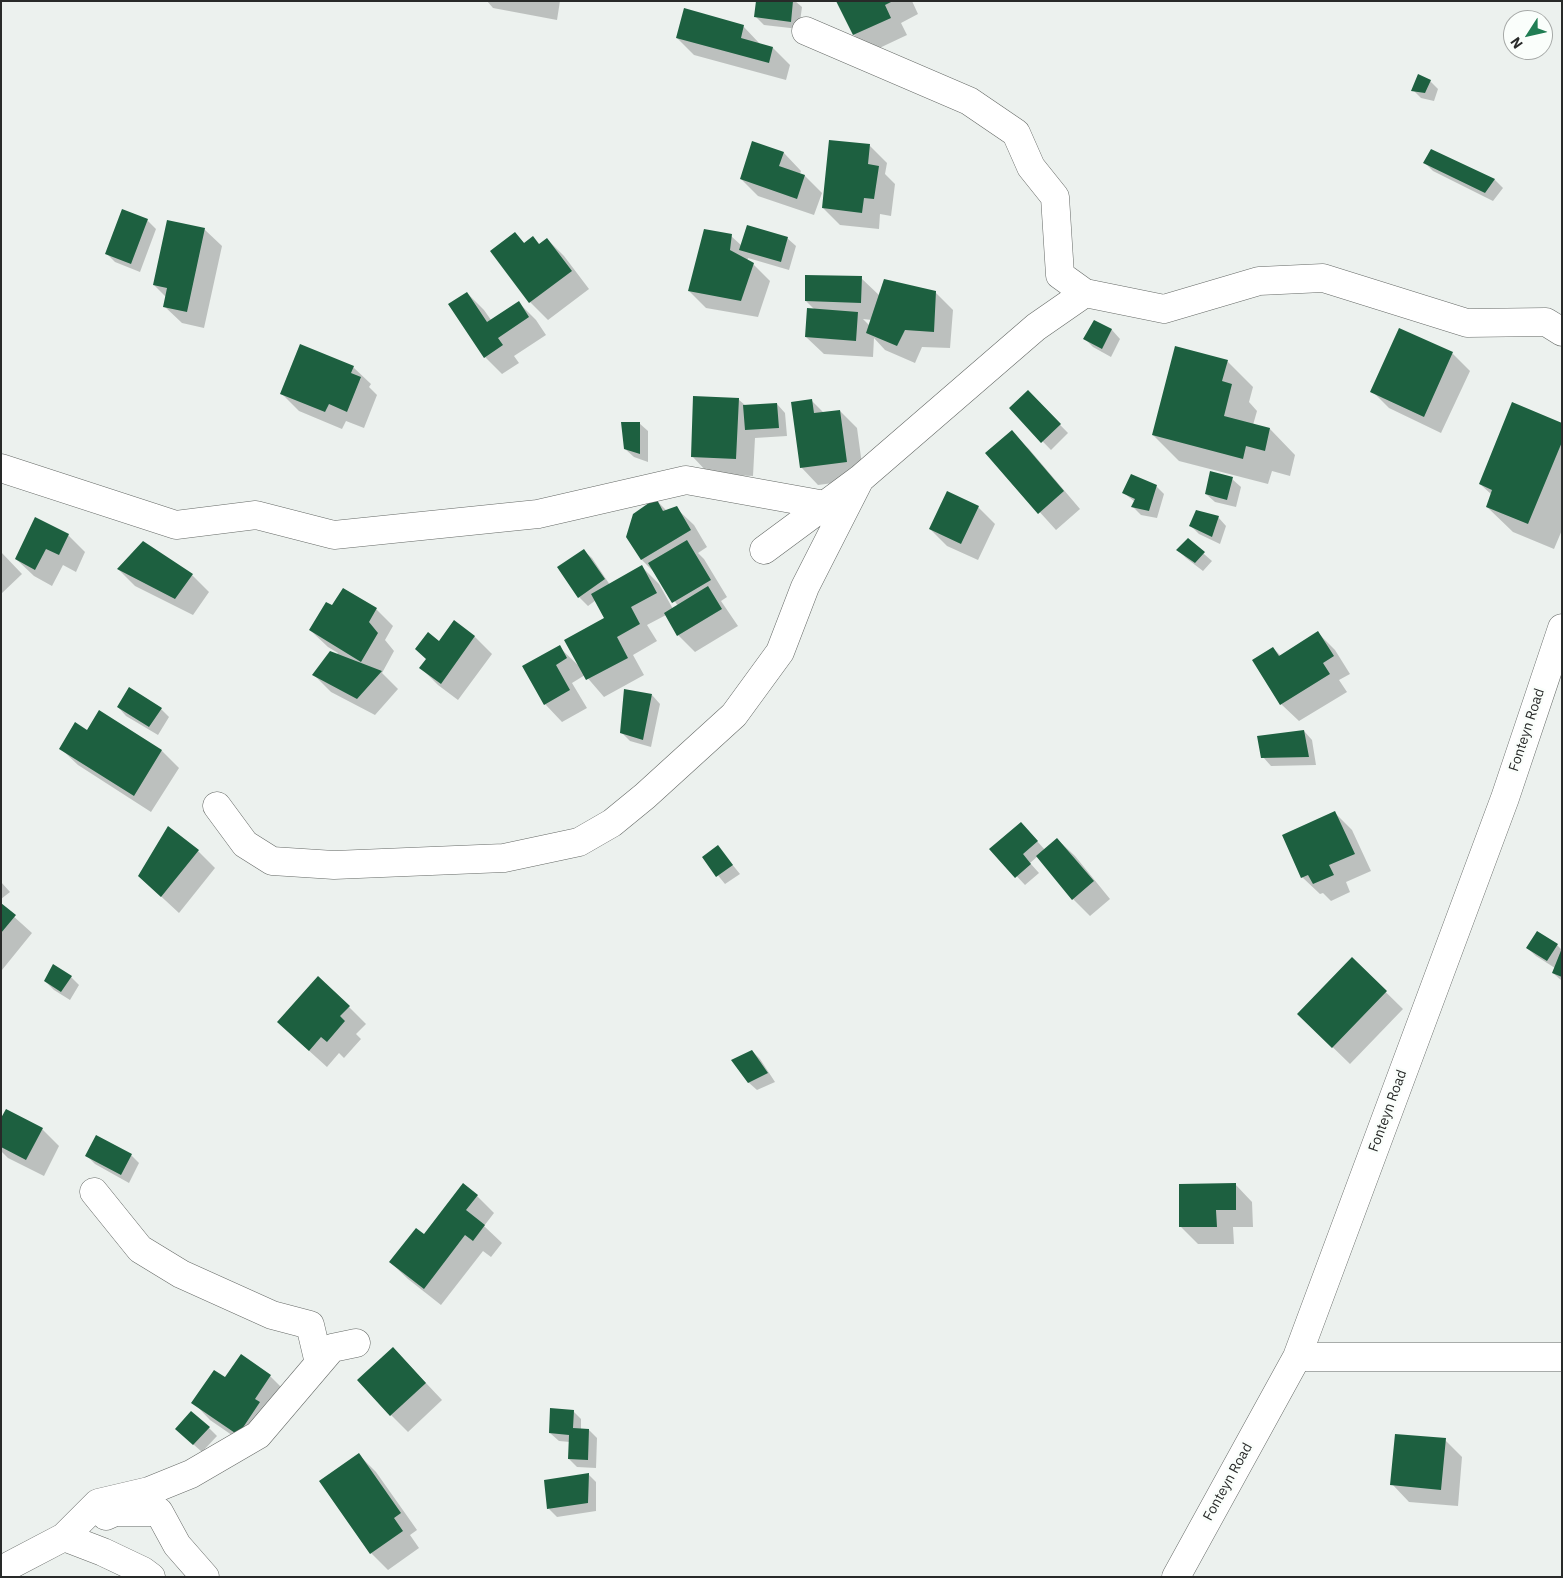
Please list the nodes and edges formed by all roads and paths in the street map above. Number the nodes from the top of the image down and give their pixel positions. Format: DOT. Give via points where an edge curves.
graph roads {
  1 [pos="806,31"];
  2 [pos="1085,293"];
  3 [pos="1562,332"];
  4 [pos="1,468"];
  5 [pos="860,479"];
  6 [pos="825,505"];
  7 [pos="764,550"];
  8 [pos="1562,628"];
  9 [pos="217,806"];
  10 [pos="94,1192"];
  11 [pos="356,1343"];
  12 [pos="1297,1357"];
  13 [pos="1562,1358"];
  14 [pos="319,1363"];
  15 [pos="64,1537"];
  16 [pos="1,1570"];
  17 [pos="150,1577"];
  18 [pos="205,1577"];
  19 [pos="1176,1577"];
  1 -- 2 [label="street" via="969,101 1016,133 1032,167 1055,197 1060,275"];
  2 -- 3 [label="street" via="1164,308 1259,282 1323,278 1468,323 1546,322"];
  2 -- 5 [label="street" via="1036,327"];
  4 -- 6 [label="street" via="176,525 256,515 334,536 538,514 686,480"];
  5 -- 6 [label="street"];
  5 -- 9 [label="street" via="805,587 780,652 734,714 646,796 612,823 579,842 504,858 334,865 272,861 245,844"];
  6 -- 7 [label="street"];
  8 -- 12 [label="street, Fonteyn Road" via="1505,798"];
  10 -- 14 [label="street" via="140,1249 148,1254 181,1274 272,1315 310,1325"];
  11 -- 14 [label="street" via="332,1348"];
  12 -- 13 [label="street"];
  12 -- 19 [label="street, Fonteyn Road"];
  14 -- 15 [label="street" via="258,1435 192,1474 149,1491 98,1503"];
  15 -- 16 [label="street"];
  15 -- 17 [label="street" via="103,1552"];
  15 -- 18 [label="street" via="115,1512 159,1512 177,1545"];
}
